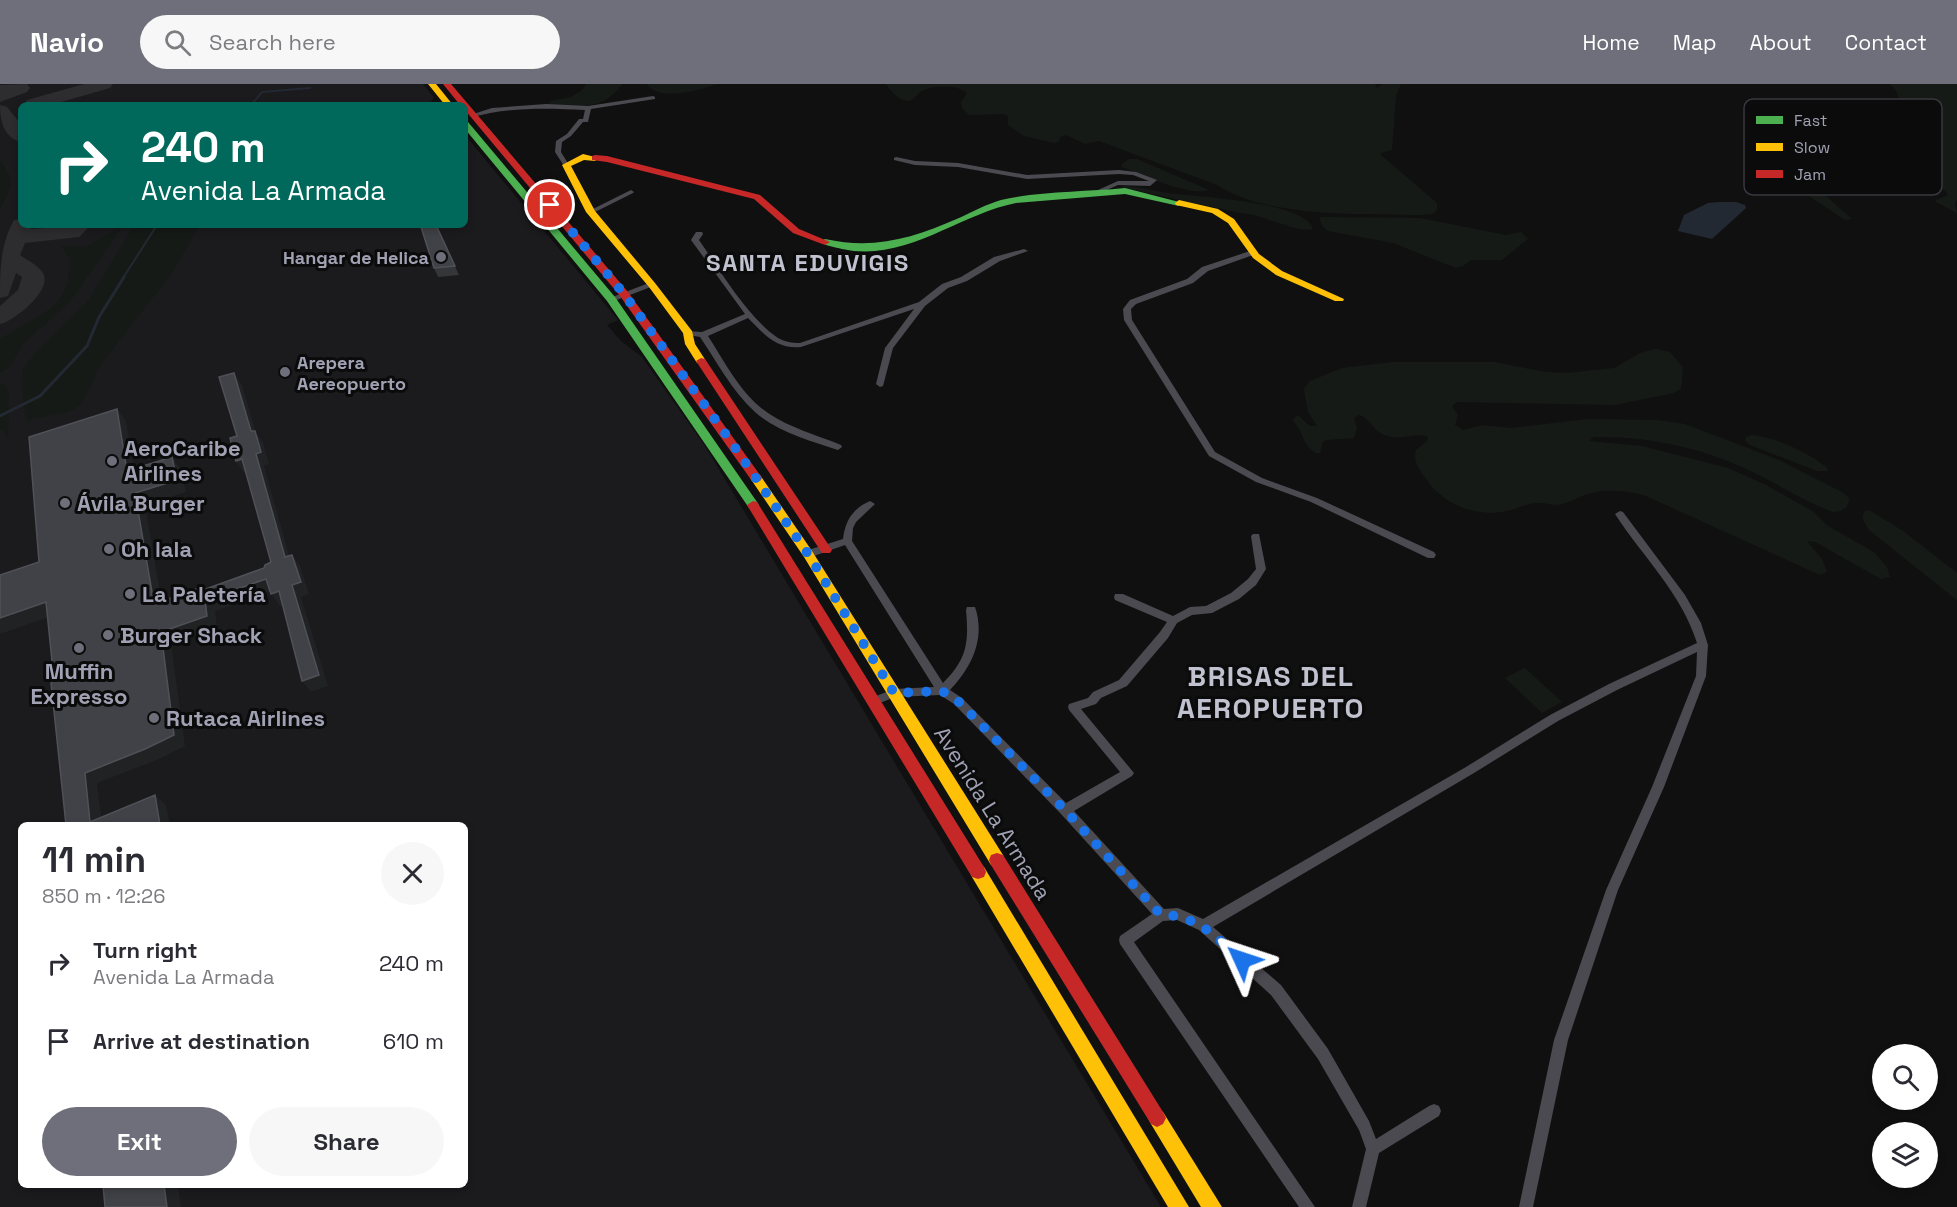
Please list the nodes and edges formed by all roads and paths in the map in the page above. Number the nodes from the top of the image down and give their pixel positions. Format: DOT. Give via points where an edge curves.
graph roads {
  1 [pos="432,84"];
  2 [pos="447,84"];
  3 [pos="653,98"];
  4 [pos="447,102"];
  5 [pos="458,102"];
  6 [pos="588,108"];
  7 [pos="469,119"];
  8 [pos="896,159"];
  9 [pos="566,165"];
  10 [pos="1100,191"];
  11 [pos="631,192"];
  12 [pos="591,212"];
  13 [pos="699,234"];
  14 [pos="1024,251"];
  15 [pos="1253,252"];
  16 [pos="652,285"];
  17 [pos="618,296"];
  18 [pos="1339,299"];
  19 [pos="922,304"];
  20 [pos="749,315"];
  21 [pos="688,333"];
  22 [pos="703,335"];
  23 [pos="880,384"];
  24 [pos="838,447"];
  25 [pos="870,504"];
  26 [pos="1620,514"];
  27 [pos="1256,536"];
  28 [pos="847,541"];
  29 [pos="826,550"];
  30 [pos="808,554"];
  31 [pos="1431,555"];
  32 [pos="1119,597"];
  33 [pos="971,610"];
  34 [pos="1173,620"];
  35 [pos="1703,645"];
  36 [pos="942,691"];
  37 [pos="894,693"];
  38 [pos="875,701"];
  39 [pos="1065,810"];
  40 [pos="1161,915"];
  41 [pos="1203,926"];
  42 [pos="1434,1111"];
  43 [pos="1373,1149"];
  44 [pos="1179,1207"];
  45 [pos="1212,1207"];
  46 [pos="1308,1207"];
  47 [pos="1359,1207"];
  48 [pos="1526,1207"];
  1 -- 4 [label="main road"];
  2 -- 5 [label="main road, Avenida La Armada"];
  3 -- 6 [label="street"];
  6 -- 7 [label="street" via="492,110"];
  6 -- 9 [label="street" via="586,120 581,120 559,141 558,152"];
  7 -- 17 [label="main road, Avenida La Armada"];
  8 -- 10 [label="street" via="1027,177 1119,172 1154,180 1150,184 1111,185"];
  9 -- 10 [label="main road" via="583,157 607,159 757,197 789,227 803,234 866,249 909,241 1001,203"];
  9 -- 12 [label="main road"];
  10 -- 15 [label="main road" via="1125,191 1215,211 1231,221"];
  11 -- 12 [label="street"];
  12 -- 16 [label="main road"];
  13 -- 20 [label="street" via="695,240"];
  14 -- 19 [label="street" via="997,259 945,286"];
  15 -- 18 [label="main road" via="1279,273"];
  15 -- 31 [label="street" via="1133,302 1127,309 1128,320 1212,454 1259,480 1314,500"];
  16 -- 17 [label="street"];
  16 -- 21 [label="main road"];
  17 -- 30 [label="main road, Avenida La Armada" via="727,436"];
  17 -- 38 [label="main road, Avenida La Armada"];
  19 -- 20 [label="street" via="801,345 786,345 771,337"];
  19 -- 23 [label="street" via="889,348"];
  20 -- 22 [label="street"];
  21 -- 22 [label="street"];
  21 -- 29 [label="main road" via="690,344"];
  22 -- 24 [label="street" via="758,410"];
  25 -- 28 [label="street" via="858,512 849,526"];
  26 -- 35 [label="street" via="1681,598"];
  27 -- 34 [label="street" via="1261,569 1252,582 1213,607"];
  28 -- 29 [label="street"];
  28 -- 36 [label="street"];
  29 -- 30 [label="street"];
  30 -- 37 [label="main road, Avenida La Armada"];
  32 -- 34 [label="street"];
  33 -- 36 [label="street" via="972,650 964,670"];
  34 -- 39 [label="street" via="1123,683 1073,707 1128,772"];
  35 -- 41 [label="street" via="1638,674 1506,745 1470,770"];
  35 -- 48 [label="street" via="1701,676 1612,890 1561,1040"];
  36 -- 37 [label="street"];
  36 -- 39 [label="street" via="969,712"];
  37 -- 38 [label="street"];
  37 -- 45 [label="main road, Avenida La Armada"];
  38 -- 44 [label="main road, Avenida La Armada"];
  39 -- 40 [label="street"];
  40 -- 41 [label="street" via="1178,914"];
  40 -- 46 [label="street" via="1125,940"];
  41 -- 43 [label="street" via="1275,990 1323,1054 1365,1126"];
  42 -- 43 [label="street"];
  43 -- 47 [label="street"];
}
